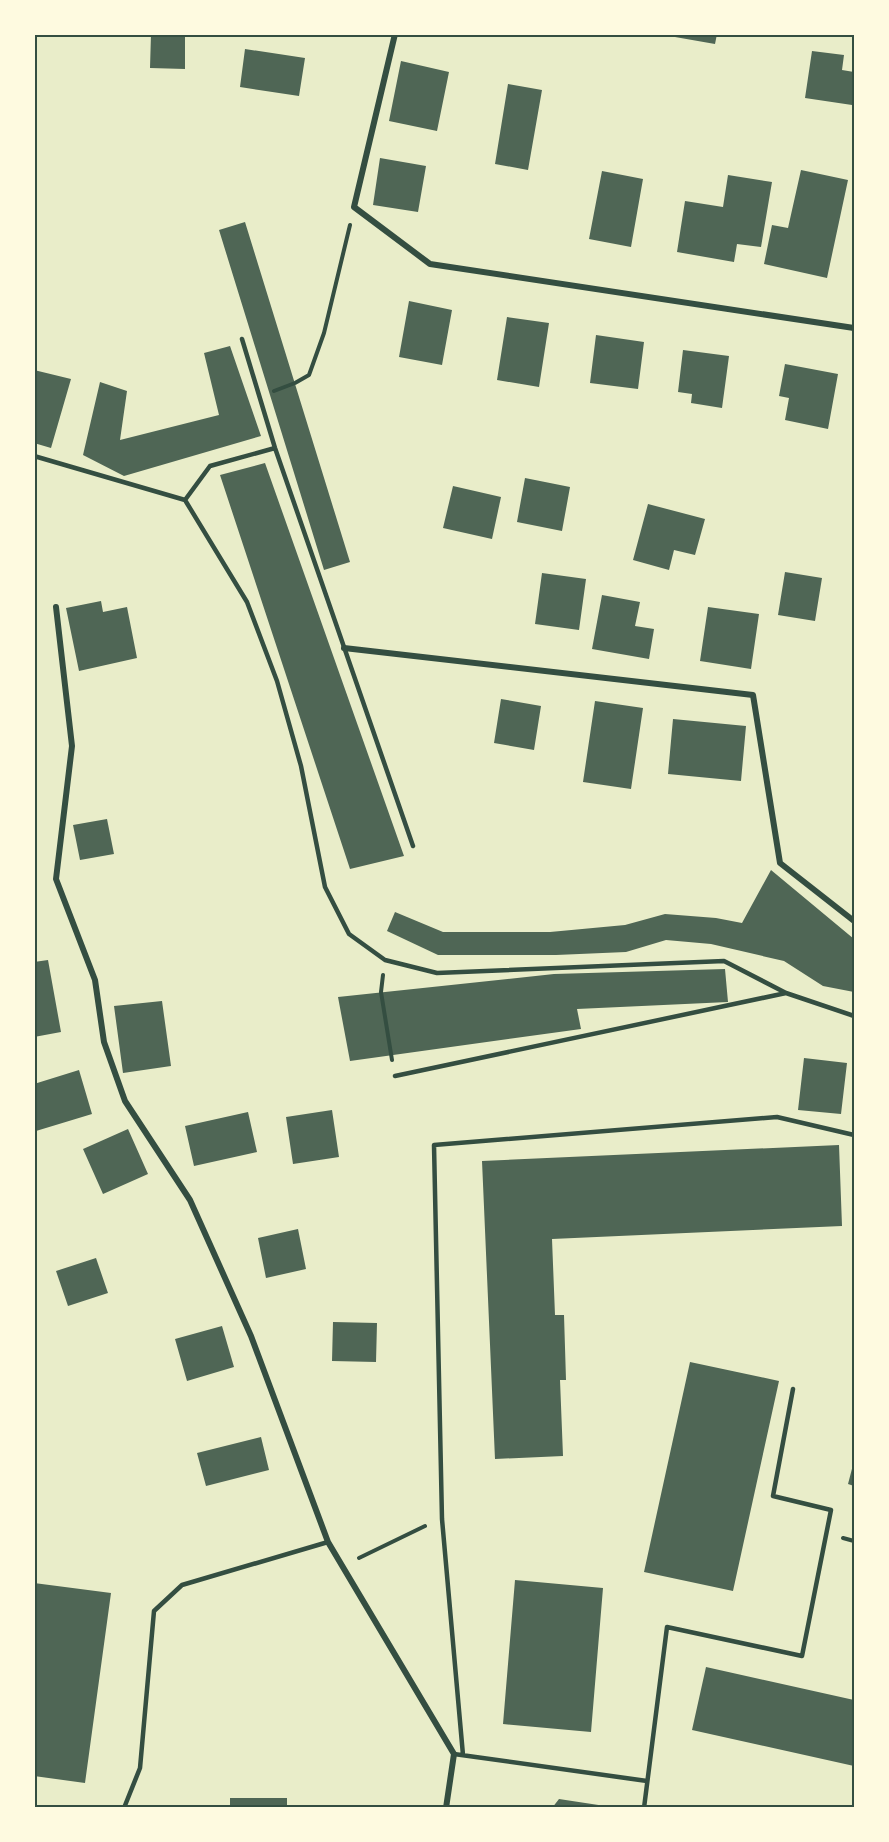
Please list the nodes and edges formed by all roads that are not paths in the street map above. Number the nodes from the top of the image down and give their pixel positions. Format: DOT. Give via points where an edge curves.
graph roads {
  1 [pos="395,34"];
  2 [pos="855,328"];
  3 [pos="242,339"];
  4 [pos="275,448"];
  5 [pos="34,456"];
  6 [pos="185,500"];
  7 [pos="56,607"];
  8 [pos="344,648"];
  9 [pos="413,846"];
  10 [pos="855,921"];
  11 [pos="786,993"];
  12 [pos="855,1016"];
  13 [pos="394,1076"];
  14 [pos="855,1135"];
  15 [pos="793,1389"];
  16 [pos="328,1542"];
  17 [pos="454,1754"];
  18 [pos="463,1755"];
  19 [pos="647,1781"];
  20 [pos="124,1808"];
  21 [pos="446,1808"];
  22 [pos="644,1808"];
  1 -- 2 [label="street" via="354,207 430,264"];
  3 -- 4 [label="lane"];
  4 -- 6 [label="lane" via="210,466"];
  4 -- 8 [label="lane"];
  5 -- 6 [label="lane"];
  6 -- 11 [label="lane" via="247,602 277,681 300,766 325,887 349,933 386,960 437,973 724,961"];
  7 -- 16 [label="street" via="72,746 56,879 95,980 104,1042 125,1101 190,1200 251,1336"];
  8 -- 9 [label="lane"];
  8 -- 10 [label="street" via="753,695 780,863"];
  11 -- 12 [label="lane"];
  11 -- 13 [label="lane"];
  14 -- 18 [label="lane" via="777,1117 434,1145 442,1519"];
  15 -- 19 [label="lane" via="773,1496 831,1510 802,1656 667,1627"];
  16 -- 17 [label="street"];
  16 -- 20 [label="lane" via="182,1585 154,1611 140,1768"];
  17 -- 18 [label="lane"];
  17 -- 21 [label="street"];
  18 -- 19 [label="lane"];
  19 -- 22 [label="lane"];
}
